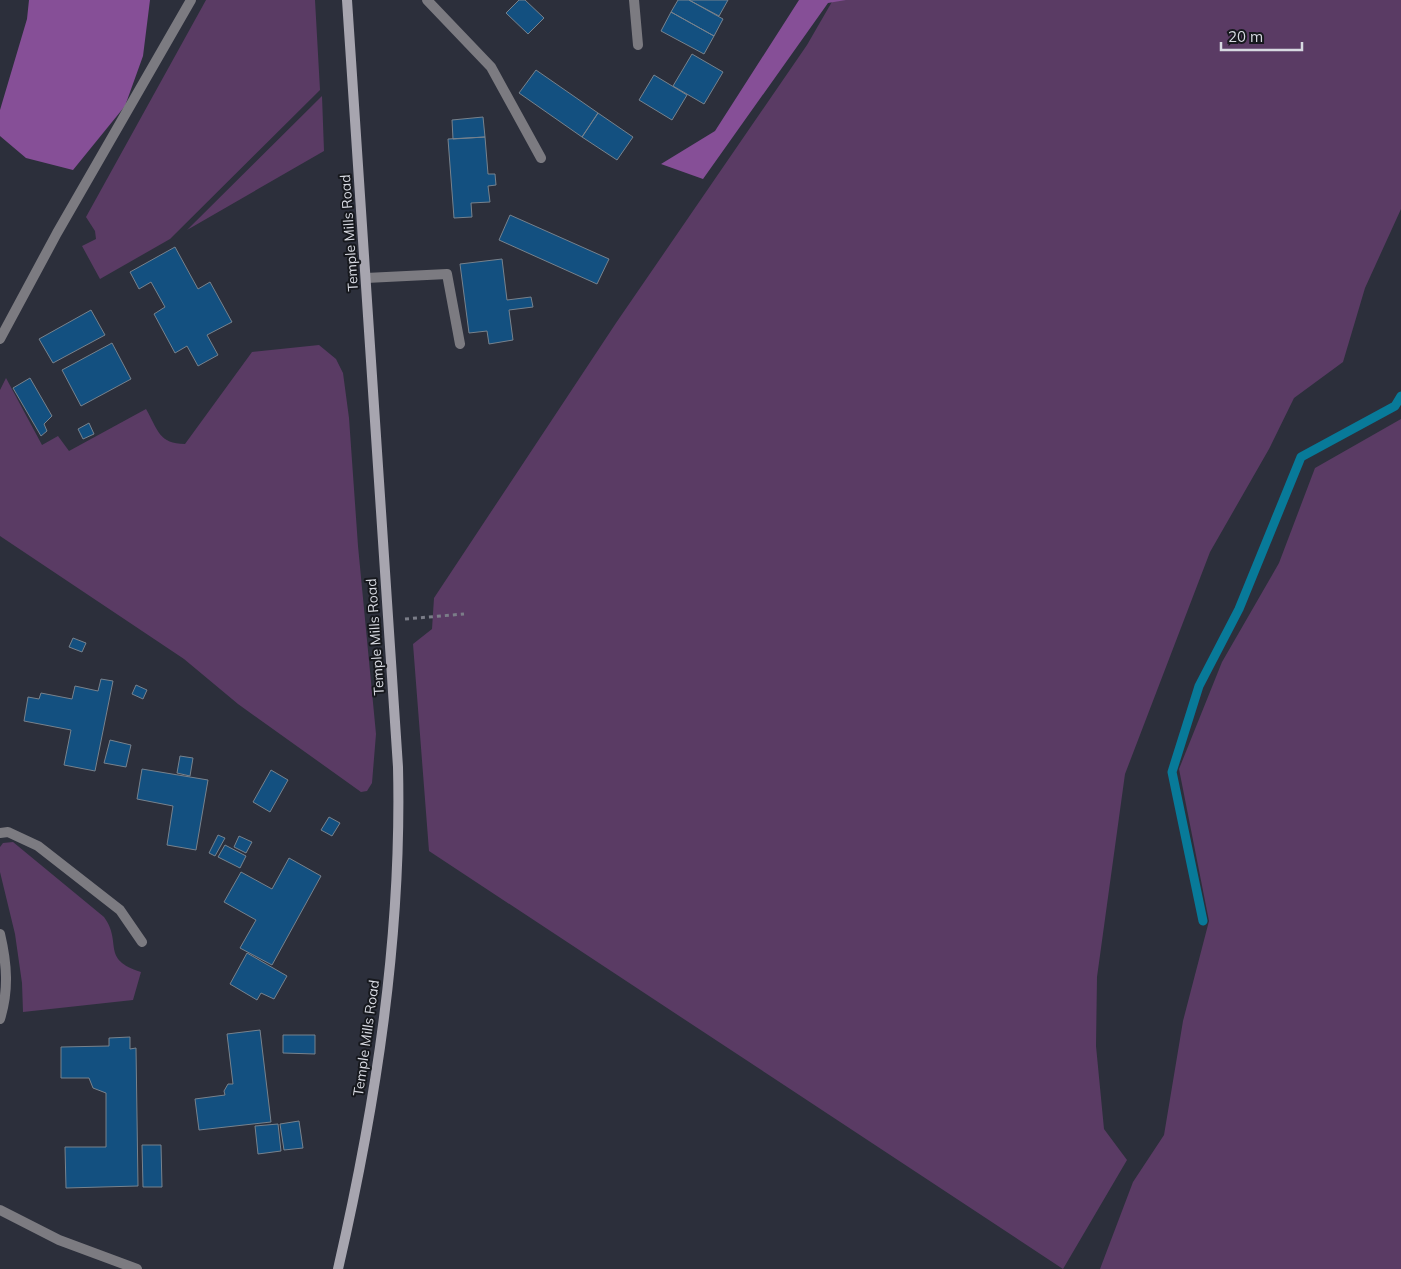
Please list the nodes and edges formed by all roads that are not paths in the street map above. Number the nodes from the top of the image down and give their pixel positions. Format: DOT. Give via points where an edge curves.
graph roads {
  1 [pos="191,0"];
  2 [pos="347,0"];
  3 [pos="427,0"];
  4 [pos="634,0"];
  5 [pos="638,45"];
  6 [pos="541,158"];
  7 [pos="366,278"];
  8 [pos="0,339"];
  9 [pos="460,344"];
  10 [pos="0,833"];
  11 [pos="0,934"];
  12 [pos="142,942"];
  13 [pos="0,1019"];
  14 [pos="0,1210"];
  15 [pos="137,1269"];
  16 [pos="338,1269"];
  1 -- 8 [label="street"];
  2 -- 7 [label="street, Temple Mills Road"];
  3 -- 6 [label="street" via="491,67"];
  4 -- 5 [label="street"];
  7 -- 9 [label="street" via="447,274"];
  7 -- 16 [label="street, Temple Mills Road" via="399,817 386,1005 368,1127"];
  10 -- 12 [label="street" via="8,832 38,846 120,910"];
  11 -- 13 [label="street" via="7,987"];
  14 -- 15 [label="street" via="59,1240"];
}
